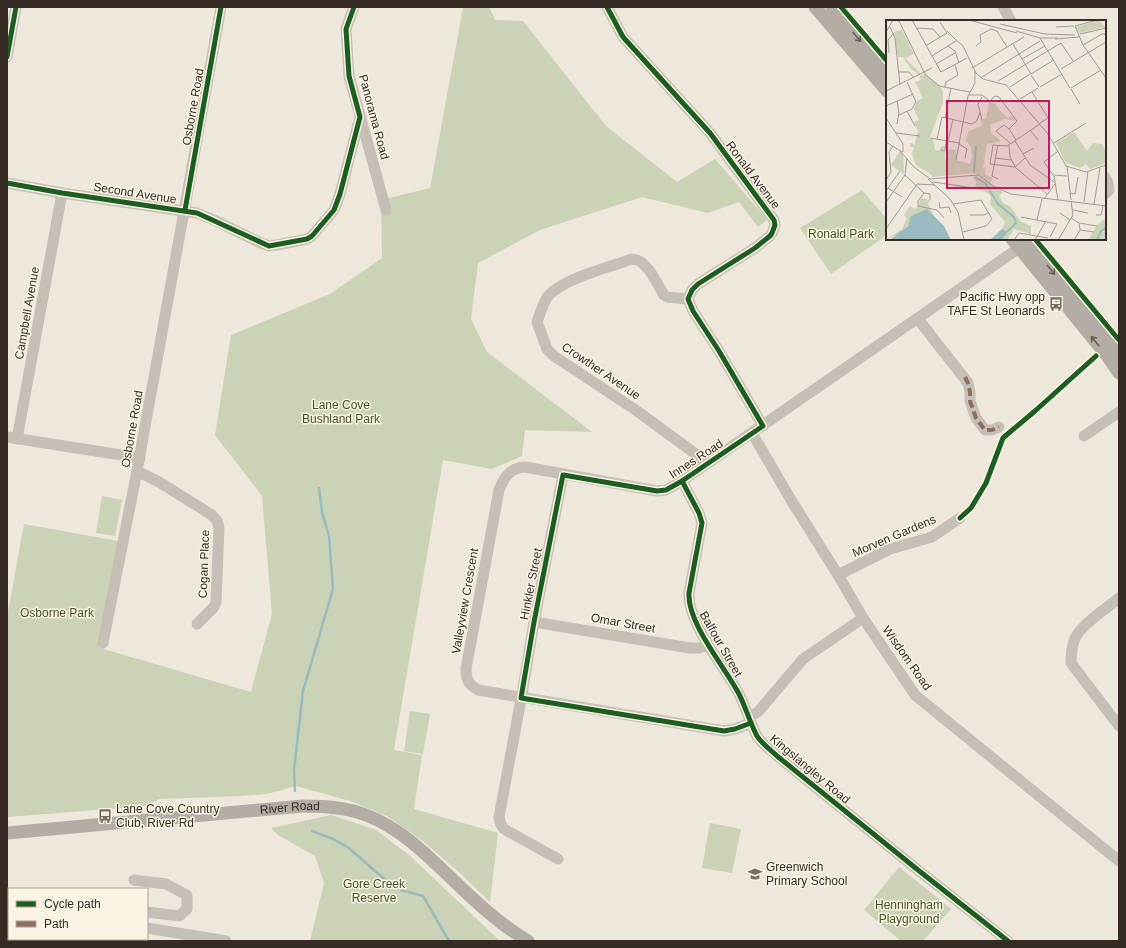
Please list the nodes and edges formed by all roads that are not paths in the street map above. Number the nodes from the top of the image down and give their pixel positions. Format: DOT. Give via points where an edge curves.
graph roads {
  1 [pos="16,7"];
  2 [pos="220,7"];
  3 [pos="354,7"];
  4 [pos="607,7"];
  5 [pos="815,7"];
  6 [pos="832,7"];
  7 [pos="1003,7"];
  8 [pos="1010,20"];
  9 [pos="7,57"];
  10 [pos="886,71"];
  11 [pos="886,90"];
  12 [pos="360,117"];
  13 [pos="1106,179"];
  14 [pos="7,183"];
  15 [pos="62,193"];
  16 [pos="1106,193"];
  17 [pos="184,210"];
  18 [pos="386,210"];
  19 [pos="1024,241"];
  20 [pos="688,299"];
  21 [pos="918,319"];
  22 [pos="1119,355"];
  23 [pos="1119,372"];
  24 [pos="1119,412"];
  25 [pos="763,426"];
  26 [pos="999,427"];
  27 [pos="752,433"];
  28 [pos="1084,436"];
  29 [pos="12,438"];
  30 [pos="140,458"];
  31 [pos="708,463"];
  32 [pos="138,471"];
  33 [pos="509,472"];
  34 [pos="563,475"];
  35 [pos="682,481"];
  36 [pos="960,518"];
  37 [pos="838,575"];
  38 [pos="1119,598"];
  39 [pos="863,618"];
  40 [pos="534,622"];
  41 [pos="197,624"];
  42 [pos="103,643"];
  43 [pos="708,645"];
  44 [pos="521,698"];
  45 [pos="750,720"];
  46 [pos="1119,726"];
  47 [pos="7,833"];
  48 [pos="558,859"];
  49 [pos="1119,861"];
  50 [pos="134,880"];
  51 [pos="148,912"];
  52 [pos="148,928"];
  53 [pos="226,941"];
  54 [pos="528,941"];
  55 [pos="1008,941"];
  1 -- 9 [label="street"];
  2 -- 17 [label="street, Osborne Road"];
  3 -- 12 [label="street, Panorama Road" via="346,29 349,76"];
  4 -- 20 [label="street, Ronald Avenue" via="623,37 710,133 774,220 775,225 770,236 698,284"];
  5 -- 11 [label="main road"];
  6 -- 10 [label="main road, one-way"];
  7 -- 8 [label="street"];
  12 -- 17 [label="street, Second Avenue" via="334,210 307,239 269,246 214,220"];
  12 -- 18 [label="street, Panorama Road"];
  13 -- 16 [label="street" via="1109,190"];
  14 -- 15 [label="street, Second Avenue"];
  15 -- 17 [label="street, Second Avenue"];
  15 -- 29 [label="street, Campbell Avenue"];
  17 -- 30 [label="street, Osborne Road"];
  19 -- 21 [label="street, Innes Road"];
  19 -- 22 [label="main road, one-way"];
  23 -- 19 [label="main road, one-way"];
  20 -- 25 [label="street"];
  20 -- 31 [label="street, Crowther Avenue" via="664,295 644,264 632,258 573,280 552,292 537,322 547,349 554,356"];
  21 -- 25 [label="street, Innes Road"];
  21 -- 26 [label="street" via="968,383 970,401 976,418 985,430"];
  24 -- 28 [label="street"];
  25 -- 27 [label="street, Innes Road"];
  27 -- 31 [label="street, Innes Road"];
  27 -- 37 [label="street, Wisdom Road"];
  29 -- 30 [label="street"];
  30 -- 32 [label="street, Osborne Road"];
  31 -- 35 [label="street, Innes Road"];
  32 -- 41 [label="street, Cogan Place" via="212,515 217,521 219,527 216,602 214,608"];
  32 -- 42 [label="street, Osborne Road"];
  33 -- 34 [label="street, Innes Road" via="525,467"];
  33 -- 44 [label="street, Valleyview Crescent" via="499,490 466,677 468,683 478,690"];
  34 -- 35 [label="street, Innes Road" via="657,491 666,490"];
  34 -- 40 [label="street, Hinkler Street"];
  35 -- 43 [label="street, Balfour Street" via="702,523 688,602"];
  36 -- 37 [label="street, Morven Gardens" via="932,536 890,549"];
  37 -- 39 [label="street, Wisdom Road"];
  38 -- 46 [label="street" via="1084,626 1075,638 1071,663"];
  39 -- 45 [label="street" via="803,659"];
  39 -- 49 [label="street, Wisdom Road" via="915,695"];
  40 -- 43 [label="street, Omar Street" via="690,648"];
  40 -- 44 [label="street, Hinkler Street"];
  43 -- 45 [label="street, Balfour Street" via="740,695"];
  44 -- 45 [label="street" via="724,731 735,729"];
  44 -- 48 [label="street, Hinkler Street" via="500,821 504,829"];
  45 -- 55 [label="street, Kingslangley Road" via="758,737 778,756"];
  47 -- 54 [label="main road, River Road" via="303,806 348,810 365,814 407,837 497,920"];
  50 -- 51 [label="street" via="166,884 187,895 187,909 179,916"];
  52 -- 53 [label="street"];
}
